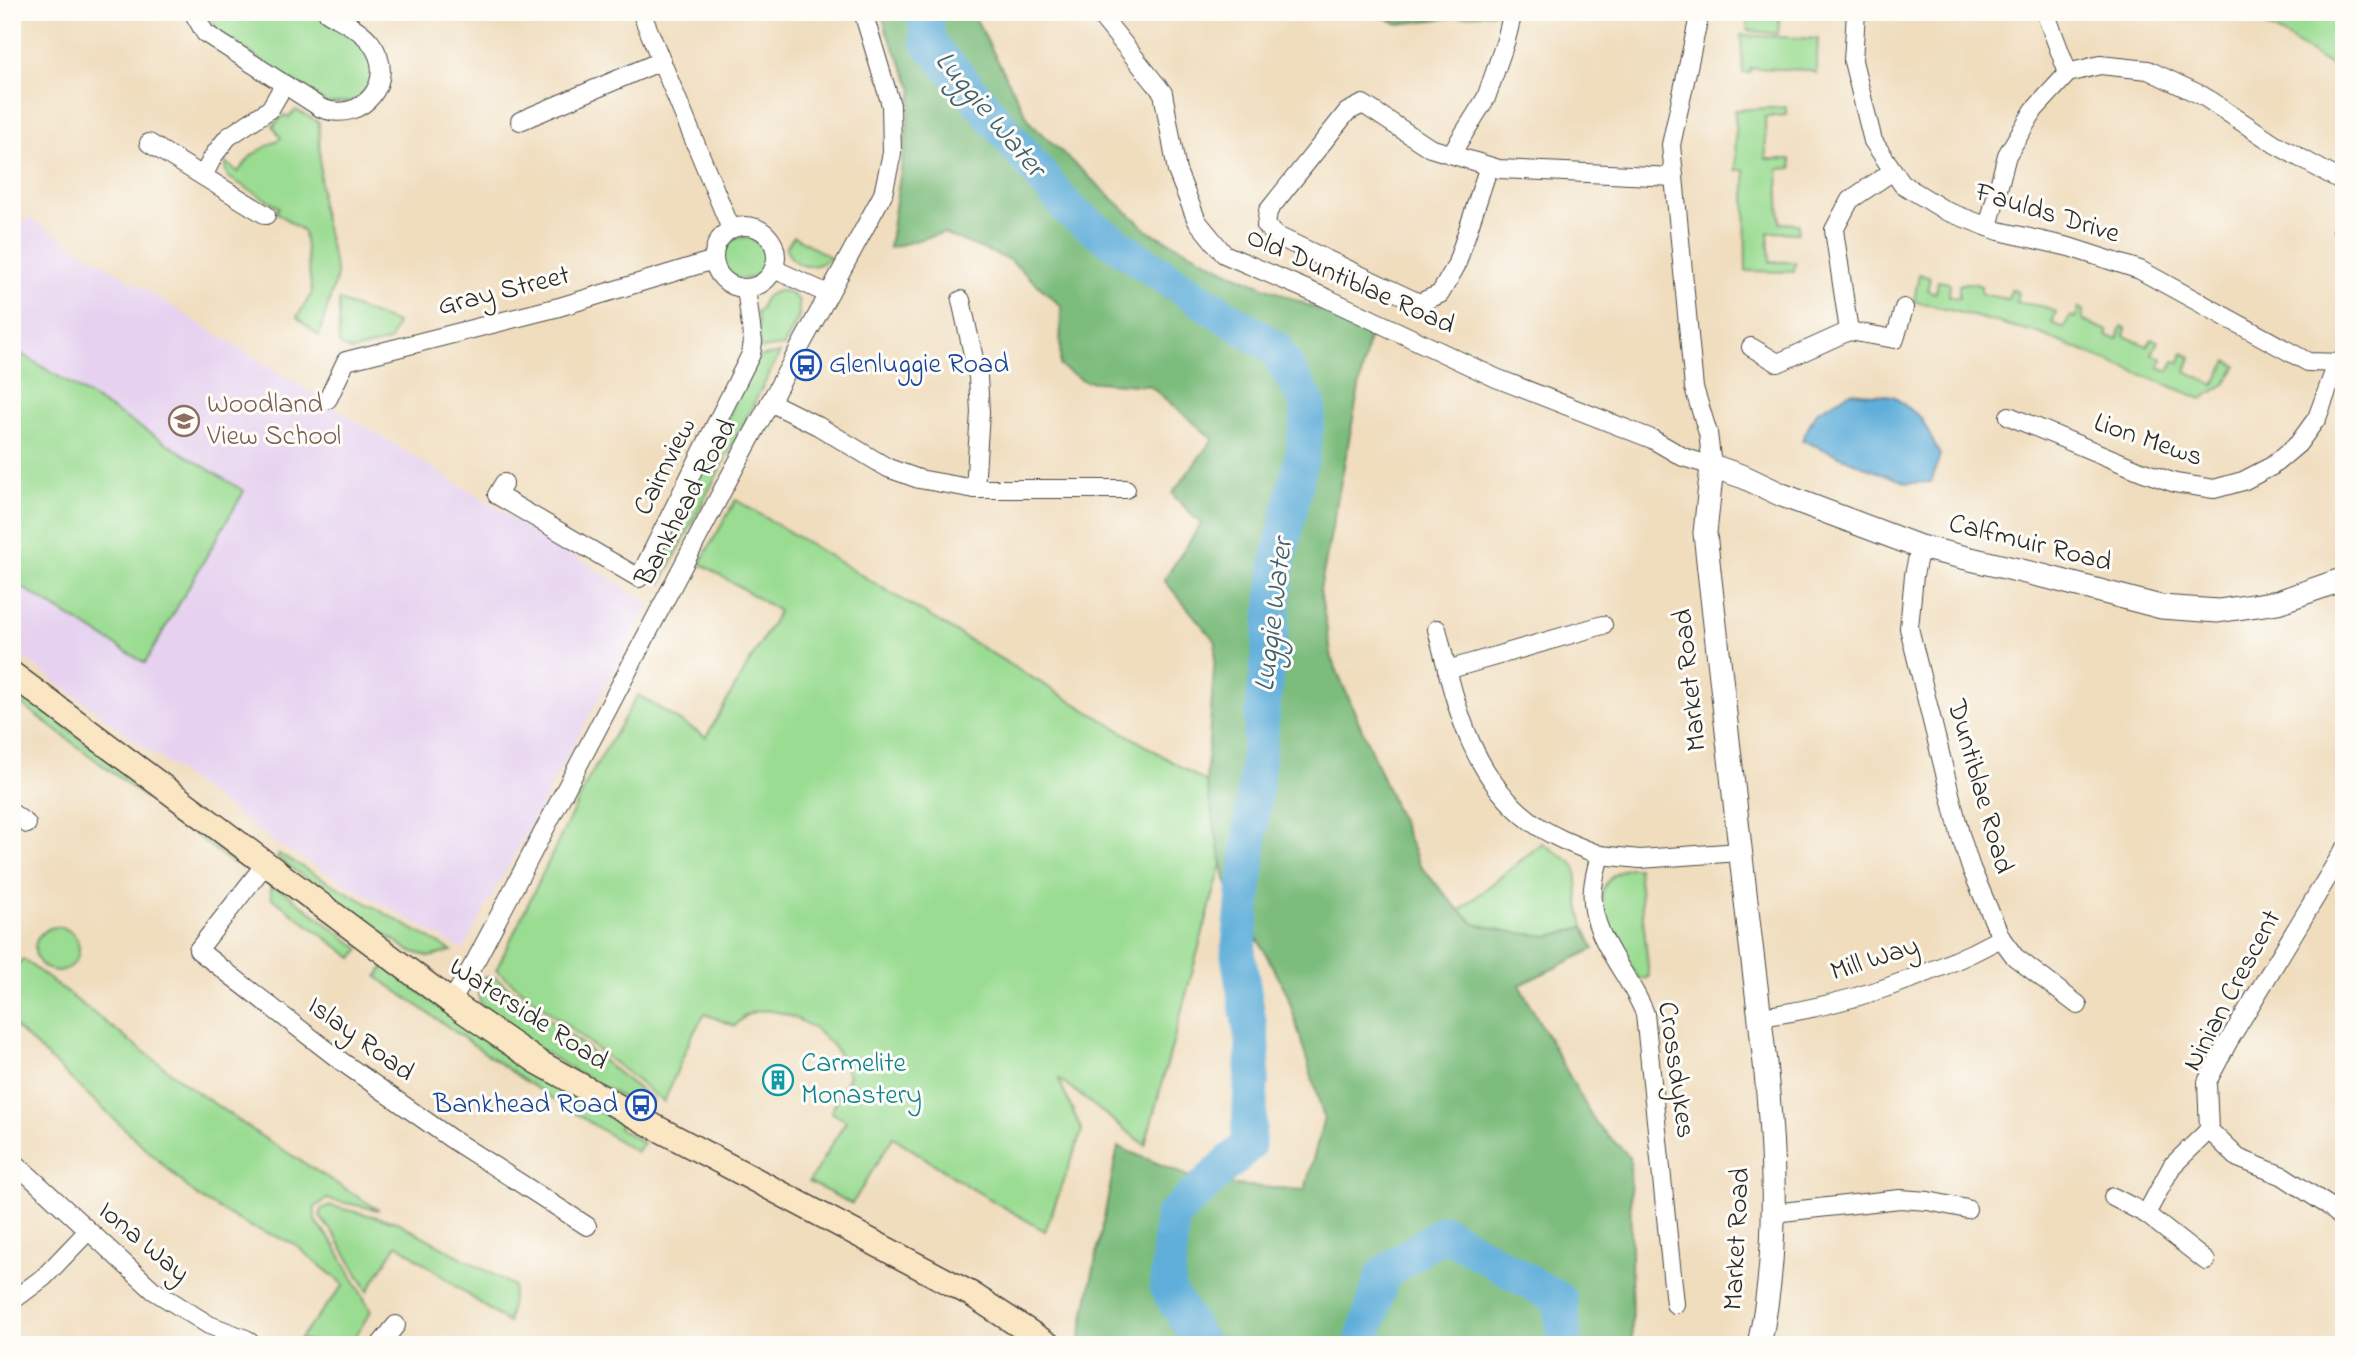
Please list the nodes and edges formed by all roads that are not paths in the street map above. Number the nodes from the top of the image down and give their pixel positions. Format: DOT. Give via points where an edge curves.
graph roads {
  1 [pos="193,12"];
  2 [pos="327,12"];
  3 [pos="641,12"];
  4 [pos="863,12"];
  5 [pos="1098,12"];
  6 [pos="1513,12"];
  7 [pos="1700,12"];
  8 [pos="1856,12"];
  9 [pos="2045,12"];
  10 [pos="661,61"];
  11 [pos="2068,73"];
  12 [pos="284,85"];
  13 [pos="520,121"];
  14 [pos="149,143"];
  15 [pos="1451,154"];
  16 [pos="1489,166"];
  17 [pos="1893,170"];
  18 [pos="203,176"];
  19 [pos="1674,177"];
  20 [pos="2344,182"];
  21 [pos="266,215"];
  22 [pos="1988,227"];
  23 [pos="732,229"];
  24 [pos="714,260"];
  25 [pos="774,269"];
  26 [pos="747,288"];
  27 [pos="828,294"];
  28 [pos="961,300"];
  29 [pos="1904,308"];
  30 [pos="1849,331"];
  31 [pos="1751,347"];
  32 [pos="2340,363"];
  33 [pos="328,399"];
  34 [pos="770,402"];
  35 [pos="2009,416"];
  36 [pos="1712,466"];
  37 [pos="504,483"];
  38 [pos="975,489"];
  39 [pos="1126,489"];
  40 [pos="1920,547"];
  41 [pos="2344,579"];
  42 [pos="1603,625"];
  43 [pos="1437,629"];
  44 [pos="1447,670"];
  45 [pos="12,674"];
  46 [pos="12,813"];
  47 [pos="27,824"];
  48 [pos="2344,850"];
  49 [pos="1741,852"];
  50 [pos="1600,855"];
  51 [pos="266,863"];
  52 [pos="2001,938"];
  53 [pos="451,1002"];
  54 [pos="2078,1005"];
  55 [pos="1760,1017"];
  56 [pos="2209,1130"];
  57 [pos="12,1160"];
  58 [pos="2113,1197"];
  59 [pos="1966,1209"];
  60 [pos="1773,1213"];
  61 [pos="2146,1214"];
  62 [pos="2344,1220"];
  63 [pos="587,1226"];
  64 [pos="88,1232"];
  65 [pos="2206,1261"];
  66 [pos="12,1301"];
  67 [pos="1675,1304"];
  68 [pos="396,1325"];
  69 [pos="253,1345"];
  70 [pos="380,1345"];
  71 [pos="1049,1345"];
  72 [pos="1759,1345"];
  1 -- 12 [label="street" via="205,33"];
  2 -- 12 [label="street" via="370,41 381,73 373,95 355,110 334,113"];
  3 -- 10 [label="street"];
  4 -- 27 [label="street, Bankhead Road" via="891,105 892,153 883,194"];
  5 -- 36 [label="street, Old Duntiblae Road" via="1164,93 1177,171 1197,222 1224,254 1496,378"];
  6 -- 15 [label="street" via="1486,98"];
  7 -- 19 [label="street, Market Road" via="1671,145"];
  8 -- 17 [label="street, Faulds Drive" via="1853,61 1873,141"];
  9 -- 11 [label="street"];
  10 -- 13 [label="street"];
  10 -- 23 [label="street"];
  11 -- 20 [label="street" via="2100,65 2148,70 2203,96"];
  11 -- 22 [label="street" via="2034,110 2007,155"];
  12 -- 18 [label="street" via="270,109 228,137"];
  14 -- 18 [label="street"];
  15 -- 16 [label="street"];
  15 -- 16 [label="street" via="1430,148 1363,104 1347,111 1268,211 1266,226 1276,236 1419,303 1440,294 1457,266"];
  16 -- 19 [label="street"];
  17 -- 22 [label="street, Faulds Drive" via="1902,184 1946,211"];
  17 -- 30 [label="street" via="1850,200 1834,230"];
  18 -- 21 [label="street"];
  19 -- 36 [label="street, Market Road" via="1694,388"];
  22 -- 32 [label="street, Faulds Drive" via="2140,271 2308,362"];
  23 -- 24 [label="street" via="718,242"];
  23 -- 25 [label="street" via="752,226 770,238 775,248"];
  24 -- 26 [label="street" via="722,277"];
  24 -- 33 [label="street, Gray Street" via="559,307 346,361"];
  25 -- 26 [label="street" via="763,282"];
  25 -- 27 [label="street"];
  26 -- 37 [label="street, Cairnview" via="751,354 639,578 496,495"];
  27 -- 34 [label="street, Bankhead Road"];
  28 -- 38 [label="street" via="980,401"];
  29 -- 30 [label="street" via="1895,339"];
  30 -- 31 [label="street" via="1778,363"];
  32 -- 35 [label="street, Lion Mews" via="2317,418 2298,444 2272,466 2214,489 2175,483 2141,471"];
  34 -- 38 [label="street" via="888,468"];
  34 -- 53 [label="street, Bankhead Road"];
  36 -- 40 [label="street, Calfmuir Road"];
  36 -- 49 [label="street, Market Road" via="1705,533"];
  38 -- 39 [label="street"];
  40 -- 41 [label="street, Calfmuir Road" via="2161,607 2204,611 2278,602"];
  40 -- 52 [label="street, Duntiblae Road" via="1909,628 1960,834"];
  42 -- 44 [label="street"];
  43 -- 44 [label="street"];
  44 -- 50 [label="street" via="1461,722 1489,778 1533,823"];
  45 -- 51 [label="main road, Waterside Road"];
  46 -- 47 [label="street"];
  48 -- 56 [label="street, Ninian Crescent" via="2207,1082"];
  49 -- 50 [label="street" via="1650,859"];
  49 -- 55 [label="street, Market Road"];
  50 -- 67 [label="street, Crossdykes" via="1592,890 1600,932 1646,1014"];
  51 -- 53 [label="main road, Waterside Road"];
  51 -- 63 [label="street, Islay Road" via="198,950 341,1061"];
  52 -- 54 [label="street, Duntiblae Road" via="2015,957"];
  52 -- 55 [label="street, Mill Way" via="1902,982"];
  53 -- 71 [label="main road, Waterside Road" via="589,1092 971,1294"];
  55 -- 60 [label="street, Market Road" via="1774,1162"];
  56 -- 61 [label="street" via="2172,1166"];
  56 -- 62 [label="street" via="2238,1158 2283,1177"];
  57 -- 64 [label="street, Iona Way"];
  58 -- 61 [label="street"];
  59 -- 60 [label="street" via="1900,1199"];
  60 -- 72 [label="street, Market Road"];
  61 -- 65 [label="street"];
  64 -- 66 [label="street" via="44,1277"];
  64 -- 69 [label="street, Iona Way" via="153,1290 209,1325"];
  68 -- 70 [label="street"];
}
